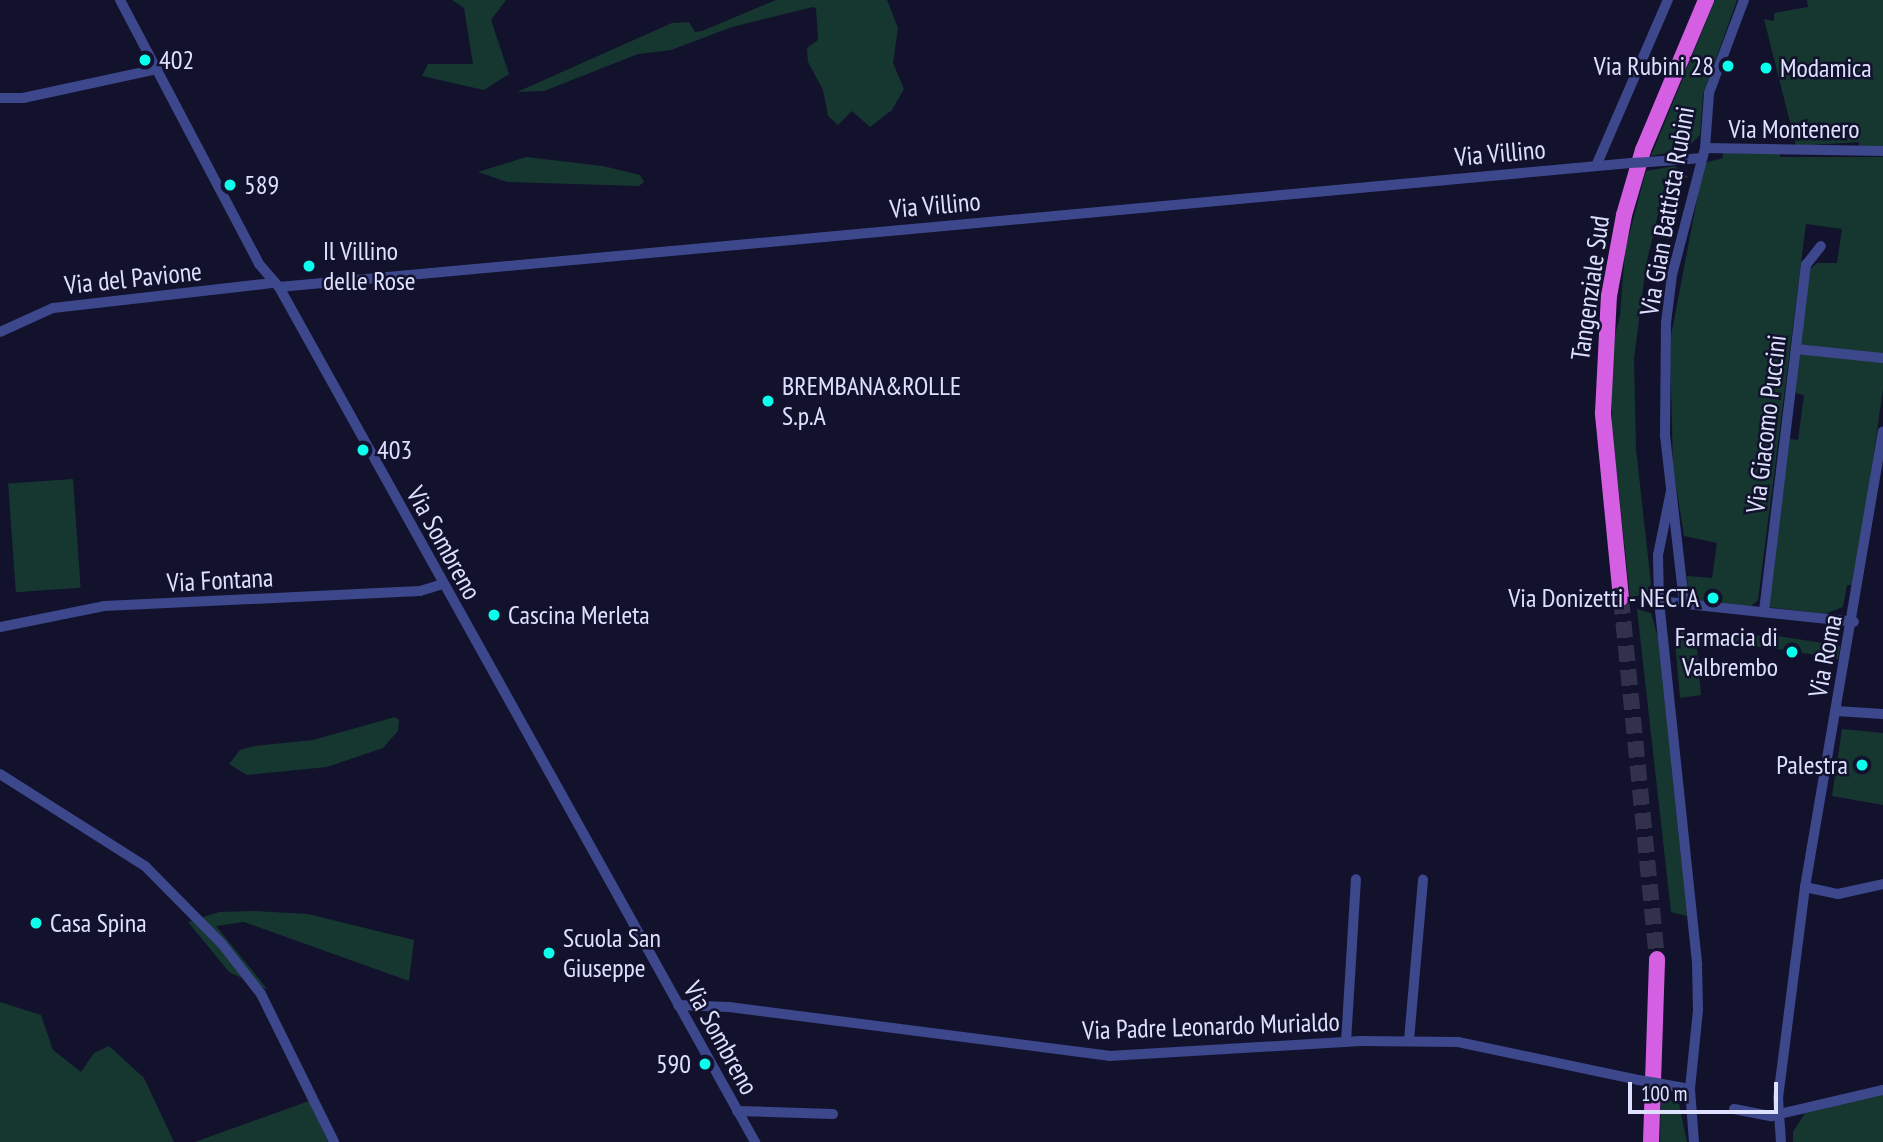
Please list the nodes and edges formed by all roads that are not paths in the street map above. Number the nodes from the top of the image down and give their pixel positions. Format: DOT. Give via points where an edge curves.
graph roads {
  1 [pos="120,0"];
  2 [pos="1668,0"];
  3 [pos="1706,0"];
  4 [pos="1744,0"];
  5 [pos="157,69"];
  6 [pos="0,98"];
  7 [pos="1883,151"];
  8 [pos="1703,153"];
  9 [pos="1595,166"];
  10 [pos="1821,246"];
  11 [pos="276,285"];
  12 [pos="0,331"];
  13 [pos="1796,349"];
  14 [pos="1883,358"];
  15 [pos="1883,432"];
  16 [pos="1671,491"];
  17 [pos="443,584"];
  18 [pos="1621,598"];
  19 [pos="1659,601"];
  20 [pos="1684,602"];
  21 [pos="1764,611"];
  22 [pos="1854,622"];
  23 [pos="0,627"];
  24 [pos="1836,711"];
  25 [pos="1883,714"];
  26 [pos="0,774"];
  27 [pos="1356,879"];
  28 [pos="1423,880"];
  29 [pos="1883,884"];
  30 [pos="1805,887"];
  31 [pos="1657,959"];
  32 [pos="678,1005"];
  33 [pos="1409,1040"];
  34 [pos="1346,1042"];
  35 [pos="1690,1089"];
  36 [pos="1883,1090"];
  37 [pos="1734,1110"];
  38 [pos="737,1111"];
  39 [pos="833,1114"];
  40 [pos="1778,1114"];
  41 [pos="334,1142"];
  42 [pos="755,1142"];
  43 [pos="1651,1142"];
  44 [pos="1694,1142"];
  45 [pos="1781,1142"];
  1 -- 5 [label="street, Via Sombreno"];
  2 -- 9 [label="street"];
  3 -- 18 [label="highway, Tangenziale Sud" via="1643,149 1624,215 1609,296 1603,413"];
  4 -- 8 [label="street, Via Gian Battista Rubini" via="1709,93"];
  5 -- 6 [label="street" via="23,98"];
  5 -- 11 [label="street, Via Sombreno" via="259,264"];
  7 -- 8 [label="street, Via Montenero"];
  8 -- 9 [label="street, Via Montenero, bridge"];
  8 -- 16 [label="street, Via Gian Battista Rubini" via="1672,275 1667,323 1664,411"];
  9 -- 11 [label="street, Via Villino"];
  10 -- 13 [label="street, Via Giacomo Puccini" via="1806,265"];
  11 -- 12 [label="street, Via del Pavione" via="53,307"];
  11 -- 17 [label="street, Via Sombreno"];
  13 -- 14 [label="street"];
  13 -- 21 [label="street, Via Giacomo Puccini"];
  15 -- 22 [label="street, Via Roma"];
  16 -- 19 [label="street" via="1658,555"];
  16 -- 20 [label="street, Via Gian Battista Rubini"];
  17 -- 23 [label="street, Via Fontana" via="420,591 104,606"];
  17 -- 32 [label="street, Via Sombreno"];
  19 -- 20 [label="street"];
  19 -- 35 [label="street" via="1697,965 1698,1010"];
  20 -- 21 [label="street"];
  21 -- 22 [label="street"];
  22 -- 24 [label="street, Via Roma"];
  24 -- 25 [label="street"];
  24 -- 30 [label="street, Via Roma"];
  26 -- 41 [label="street" via="145,866 222,944 261,994"];
  27 -- 34 [label="street"];
  28 -- 33 [label="street"];
  29 -- 30 [label="street" via="1838,894"];
  30 -- 40 [label="street, Via Roma"];
  31 -- 43 [label="highway"];
  32 -- 34 [label="street, Via Padre Leonardo Murialdo" via="729,1007 1094,1055"];
  32 -- 38 [label="street, Via Sombreno"];
  33 -- 34 [label="street, Via Padre Leonardo Murialdo"];
  33 -- 35 [label="street, Via Padre Leonardo Murialdo, bridge" via="1458,1042"];
  35 -- 44 [label="street"];
  36 -- 40 [label="street"];
  37 -- 40 [label="street"];
  38 -- 39 [label="street"];
  38 -- 42 [label="street, Via Sombreno"];
  40 -- 45 [label="street, Via Roma"];
}
